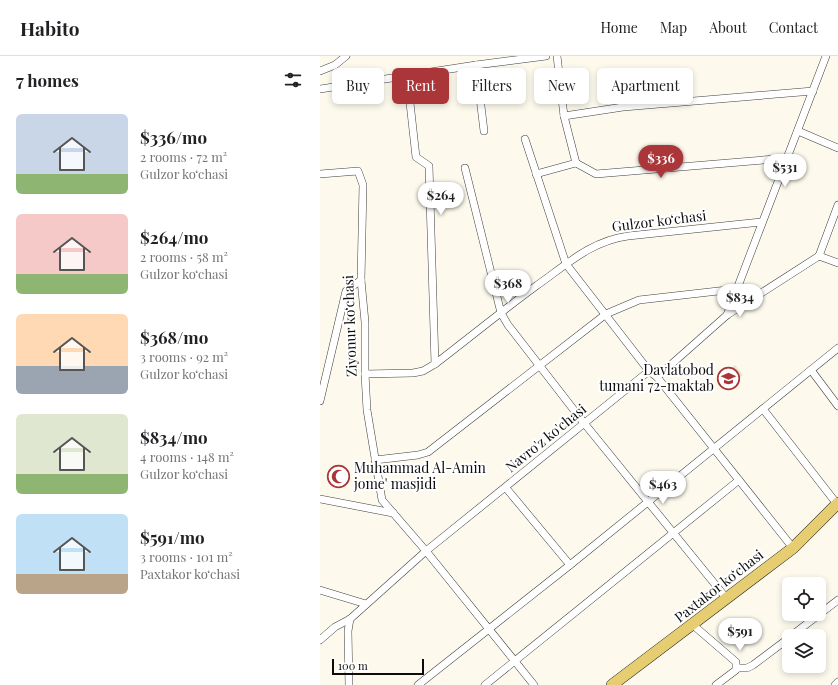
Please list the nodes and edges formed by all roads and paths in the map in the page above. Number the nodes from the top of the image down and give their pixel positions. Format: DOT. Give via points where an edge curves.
graph roads {
  1 [pos="346,56"];
  2 [pos="546,56"];
  3 [pos="557,56"];
  4 [pos="826,56"];
  5 [pos="476,65"];
  6 [pos="449,69"];
  7 [pos="320,71"];
  8 [pos="392,78"];
  9 [pos="320,90"];
  10 [pos="813,91"];
  11 [pos="410,104"];
  12 [pos="564,116"];
  13 [pos="484,131"];
  14 [pos="798,131"];
  15 [pos="525,139"];
  16 [pos="838,148"];
  17 [pos="787,158"];
  18 [pos="576,163"];
  19 [pos="465,168"];
  20 [pos="320,174"];
  21 [pos="536,174"];
  22 [pos="838,205"];
  23 [pos="762,222"];
  24 [pos="819,256"];
  25 [pos="838,263"];
  26 [pos="566,264"];
  27 [pos="361,280"];
  28 [pos="736,289"];
  29 [pos="501,313"];
  30 [pos="606,314"];
  31 [pos="727,315"];
  32 [pos="838,348"];
  33 [pos="435,364"];
  34 [pos="538,365"];
  35 [pos="811,370"];
  36 [pos="649,371"];
  37 [pos="365,374"];
  38 [pos="657,376"];
  39 [pos="320,401"];
  40 [pos="838,406"];
  41 [pos="763,409"];
  42 [pos="584,424"];
  43 [pos="714,449"];
  44 [pos="375,460"];
  45 [pos="739,480"];
  46 [pos="506,488"];
  47 [pos="320,499"];
  48 [pos="647,501"];
  49 [pos="838,504"];
  50 [pos="393,513"];
  51 [pos="674,533"];
  52 [pos="793,548"];
  53 [pos="426,551"];
  54 [pos="570,565"];
  55 [pos="320,590"];
  56 [pos="727,599"];
  57 [pos="838,600"];
  58 [pos="366,604"];
  59 [pos="350,619"];
  60 [pos="693,625"];
  61 [pos="489,629"];
  62 [pos="800,629"];
  63 [pos="320,640"];
  64 [pos="782,643"];
  65 [pos="515,661"];
  66 [pos="737,668"];
  67 [pos="838,682"];
  68 [pos="349,685"];
  69 [pos="418,685"];
  70 [pos="485,685"];
  71 [pos="534,685"];
  72 [pos="612,685"];
  73 [pos="716,685"];
  74 [pos="835,685"];
  1 -- 7 [label="street" via="335,65"];
  2 -- 5 [label="street"];
  3 -- 12 [label="street"];
  4 -- 10 [label="street"];
  5 -- 6 [label="street"];
  5 -- 13 [label="street"];
  8 -- 9 [label="street"];
  10 -- 12 [label="street" via="623,107"];
  10 -- 14 [label="street"];
  11 -- 33 [label="street" via="416,157 429,166"];
  12 -- 18 [label="street"];
  14 -- 16 [label="street"];
  14 -- 17 [label="street"];
  15 -- 21 [label="street"];
  17 -- 18 [label="street" via="596,174"];
  17 -- 23 [label="street"];
  18 -- 21 [label="street"];
  19 -- 29 [label="street"];
  20 -- 27 [label="street, Ziyonur koʻchasi" via="358,171 363,185"];
  21 -- 26 [label="street"];
  22 -- 24 [label="street"];
  23 -- 26 [label="street, Gulzor koʻchasi" via="614,238 584,251"];
  23 -- 28 [label="street"];
  24 -- 25 [label="street"];
  24 -- 31 [label="street"];
  26 -- 29 [label="street, Gulzor koʻchasi"];
  26 -- 30 [label="street"];
  27 -- 37 [label="street, Ziyonur koʻchasi" via="365,322"];
  27 -- 39 [label="street" via="346,291"];
  28 -- 30 [label="street" via="639,300"];
  28 -- 31 [label="street"];
  29 -- 33 [label="street, Gulzor koʻchasi"];
  29 -- 34 [label="street"];
  30 -- 34 [label="street"];
  30 -- 36 [label="street"];
  31 -- 38 [label="street"];
  32 -- 35 [label="street"];
  33 -- 37 [label="street, Gulzor koʻchasi" via="413,373"];
  34 -- 42 [label="street"];
  34 -- 44 [label="street" via="428,452 418,456"];
  35 -- 40 [label="street"];
  35 -- 41 [label="street"];
  36 -- 38 [label="street"];
  36 -- 42 [label="street, Navro'z ko'chasi"];
  37 -- 44 [label="street, Ziyonur koʻchasi" via="367,410"];
  38 -- 43 [label="street"];
  41 -- 43 [label="street"];
  41 -- 49 [label="street"];
  42 -- 46 [label="street, Navro'z ko'chasi"];
  42 -- 48 [label="street"];
  43 -- 45 [label="street"];
  43 -- 48 [label="street"];
  44 -- 50 [label="street, Ziyonur koʻchasi" via="382,500"];
  45 -- 51 [label="street"];
  45 -- 52 [label="street"];
  46 -- 53 [label="street, Navro'z ko'chasi"];
  46 -- 54 [label="street"];
  47 -- 50 [label="street"];
  48 -- 51 [label="street"];
  48 -- 54 [label="street"];
  49 -- 52 [label="main road, Paxtakor koʻchasi"];
  50 -- 53 [label="street, Ziyonur koʻchasi"];
  51 -- 56 [label="street"];
  51 -- 65 [label="street"];
  52 -- 56 [label="main road, Paxtakor koʻchasi"];
  53 -- 58 [label="street, Navro'z ko'chasi"];
  53 -- 61 [label="street, Ziyonur koʻchasi"];
  54 -- 61 [label="street"];
  55 -- 58 [label="street"];
  56 -- 60 [label="main road, Paxtakor koʻchasi"];
  57 -- 62 [label="street"];
  58 -- 59 [label="street, Navro'z ko'chasi"];
  59 -- 63 [label="street, Navro'z ko'chasi" via="335,627"];
  59 -- 68 [label="street"];
  60 -- 66 [label="street" via="736,662"];
  60 -- 72 [label="main road, Paxtakor koʻchasi"];
  61 -- 65 [label="street, Ziyonur koʻchasi"];
  61 -- 69 [label="street"];
  64 -- 66 [label="street" via="753,665"];
  65 -- 70 [label="street"];
  65 -- 71 [label="street, Ziyonur koʻchasi"];
  66 -- 73 [label="street"];
  67 -- 74 [label="street"];
}
